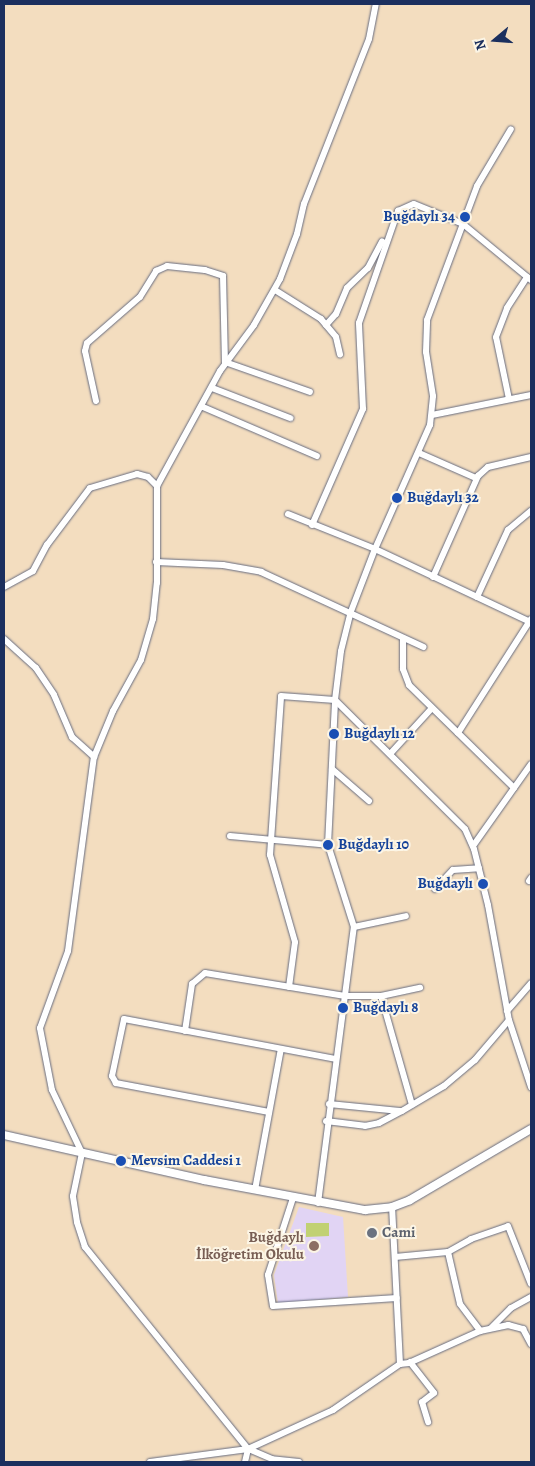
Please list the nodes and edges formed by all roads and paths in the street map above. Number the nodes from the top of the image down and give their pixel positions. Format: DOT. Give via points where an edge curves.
graph roads {
  1 [pos="376,4"];
  2 [pos="511,129"];
  3 [pos="463,224"];
  4 [pos="386,241"];
  5 [pos="529,278"];
  6 [pos="275,290"];
  7 [pos="326,325"];
  8 [pos="340,355"];
  9 [pos="226,363"];
  10 [pos="212,388"];
  11 [pos="310,392"];
  12 [pos="531,395"];
  13 [pos="510,399"];
  14 [pos="96,401"];
  15 [pos="203,407"];
  16 [pos="432,415"];
  17 [pos="290,418"];
  18 [pos="419,452"];
  19 [pos="317,456"];
  20 [pos="531,458"];
  21 [pos="476,478"];
  22 [pos="157,486"];
  23 [pos="531,511"];
  24 [pos="288,514"];
  25 [pos="312,525"];
  26 [pos="375,549"];
  27 [pos="156,562"];
  28 [pos="433,577"];
  29 [pos="4,587"];
  30 [pos="477,597"];
  31 [pos="350,614"];
  32 [pos="531,621"];
  33 [pos="403,638"];
  34 [pos="4,640"];
  35 [pos="423,647"];
  36 [pos="335,700"];
  37 [pos="432,708"];
  38 [pos="458,733"];
  39 [pos="390,754"];
  40 [pos="94,758"];
  41 [pos="531,764"];
  42 [pos="332,769"];
  43 [pos="514,788"];
  44 [pos="369,801"];
  45 [pos="230,836"];
  46 [pos="271,840"];
  47 [pos="328,845"];
  48 [pos="473,846"];
  49 [pos="479,868"];
  50 [pos="435,889"];
  51 [pos="406,916"];
  52 [pos="354,927"];
  53 [pos="531,983"];
  54 [pos="289,987"];
  55 [pos="420,988"];
  56 [pos="346,996"];
  57 [pos="381,996"];
  58 [pos="507,1010"];
  59 [pos="509,1020"];
  60 [pos="185,1031"];
  61 [pos="281,1049"];
  62 [pos="334,1059"];
  63 [pos="531,1087"];
  64 [pos="329,1104"];
  65 [pos="412,1105"];
  66 [pos="402,1111"];
  67 [pos="270,1112"];
  68 [pos="326,1121"];
  69 [pos="531,1129"];
  70 [pos="4,1135"];
  71 [pos="82,1153"];
  72 [pos="255,1190"];
  73 [pos="294,1198"];
  74 [pos="318,1202"];
  75 [pos="392,1207"];
  76 [pos="448,1252"];
  77 [pos="395,1257"];
  78 [pos="531,1284"];
  79 [pos="531,1297"];
  80 [pos="397,1298"];
  81 [pos="491,1328"];
  82 [pos="480,1331"];
  83 [pos="531,1344"];
  84 [pos="410,1362"];
  85 [pos="400,1364"];
  86 [pos="428,1422"];
  87 [pos="248,1449"];
  88 [pos="150,1462"];
  89 [pos="245,1462"];
  90 [pos="299,1462"];
  1 -- 6 [label="street" via="369,39 304,204 292,249"];
  2 -- 3 [label="street" via="482,176"];
  3 -- 4 [label="street" via="408,205 397,214"];
  3 -- 5 [label="street"];
  3 -- 16 [label="street" via="427,320 426,352 432,387"];
  4 -- 7 [label="street" via="381,243 368,268 347,288 336,314"];
  4 -- 25 [label="street" via="359,323 363,409"];
  5 -- 13 [label="street" via="507,308 496,337"];
  6 -- 7 [label="street"];
  6 -- 9 [label="street"];
  7 -- 8 [label="street" via="336,337"];
  9 -- 10 [label="street"];
  9 -- 11 [label="street"];
  9 -- 14 [label="street" via="223,276 206,270 164,267 156,271 140,297 86,346"];
  10 -- 15 [label="street"];
  10 -- 17 [label="street"];
  12 -- 13 [label="street"];
  13 -- 16 [label="street"];
  15 -- 19 [label="street"];
  15 -- 22 [label="street"];
  16 -- 18 [label="street"];
  18 -- 21 [label="street"];
  18 -- 26 [label="street"];
  20 -- 21 [label="street" via="488,467"];
  21 -- 28 [label="street"];
  22 -- 27 [label="street"];
  22 -- 29 [label="street" via="148,477 137,474 90,488 47,544 33,571"];
  23 -- 30 [label="street" via="508,530"];
  24 -- 25 [label="street"];
  25 -- 26 [label="street"];
  26 -- 28 [label="street"];
  26 -- 31 [label="street"];
  27 -- 31 [label="street" via="248,569 285,581"];
  27 -- 40 [label="street" via="155,605 146,647 113,711"];
  28 -- 30 [label="street"];
  30 -- 32 [label="street"];
  31 -- 33 [label="street"];
  31 -- 36 [label="street"];
  32 -- 38 [label="street"];
  33 -- 35 [label="street"];
  33 -- 37 [label="street" via="406,680"];
  34 -- 40 [label="street" via="36,668 54,695 72,737"];
  36 -- 39 [label="street"];
  36 -- 42 [label="street"];
  36 -- 46 [label="street" via="281,696"];
  37 -- 38 [label="street"];
  37 -- 39 [label="street"];
  38 -- 43 [label="street"];
  39 -- 48 [label="street" via="460,823"];
  40 -- 71 [label="street" via="68,951 40,1028 52,1090"];
  41 -- 43 [label="street"];
  42 -- 44 [label="street"];
  42 -- 47 [label="street"];
  43 -- 48 [label="street"];
  45 -- 46 [label="street"];
  46 -- 47 [label="street"];
  46 -- 54 [label="street" via="270,854 295,942"];
  47 -- 52 [label="street"];
  48 -- 49 [label="street"];
  49 -- 50 [label="street" via="453,870"];
  49 -- 58 [label="street"];
  51 -- 52 [label="street"];
  52 -- 56 [label="street"];
  53 -- 58 [label="street"];
  54 -- 56 [label="street"];
  54 -- 60 [label="street" via="202,974 192,984"];
  55 -- 57 [label="street"];
  56 -- 57 [label="street"];
  56 -- 62 [label="street"];
  57 -- 65 [label="street"];
  58 -- 59 [label="street"];
  59 -- 63 [label="street"];
  59 -- 65 [label="street" via="475,1060 444,1086"];
  60 -- 61 [label="street"];
  60 -- 67 [label="street" via="124,1019 112,1076 116,1082"];
  61 -- 62 [label="street"];
  61 -- 67 [label="street"];
  62 -- 64 [label="street"];
  64 -- 66 [label="street"];
  64 -- 68 [label="street"];
  65 -- 66 [label="street"];
  66 -- 68 [label="street" via="365,1126"];
  67 -- 72 [label="street"];
  68 -- 74 [label="street"];
  69 -- 75 [label="street" via="410,1200"];
  70 -- 71 [label="street"];
  71 -- 72 [label="street"];
  71 -- 87 [label="street" via="73,1196 77,1222 86,1247"];
  72 -- 73 [label="street"];
  73 -- 74 [label="street"];
  73 -- 80 [label="street" via="268,1275 272,1306"];
  74 -- 75 [label="street" via="365,1210"];
  75 -- 77 [label="street"];
  76 -- 77 [label="street"];
  76 -- 78 [label="street" via="471,1239 508,1226"];
  76 -- 82 [label="street" via="460,1304"];
  77 -- 80 [label="street"];
  79 -- 81 [label="street" via="511,1308"];
  80 -- 85 [label="street"];
  81 -- 82 [label="street"];
  81 -- 83 [label="street" via="520,1327"];
  82 -- 84 [label="street"];
  84 -- 85 [label="street"];
  84 -- 86 [label="street" via="434,1393 422,1402"];
  85 -- 87 [label="street" via="334,1410"];
  87 -- 88 [label="street"];
  87 -- 89 [label="street"];
  87 -- 90 [label="street" via="272,1460"];
}
